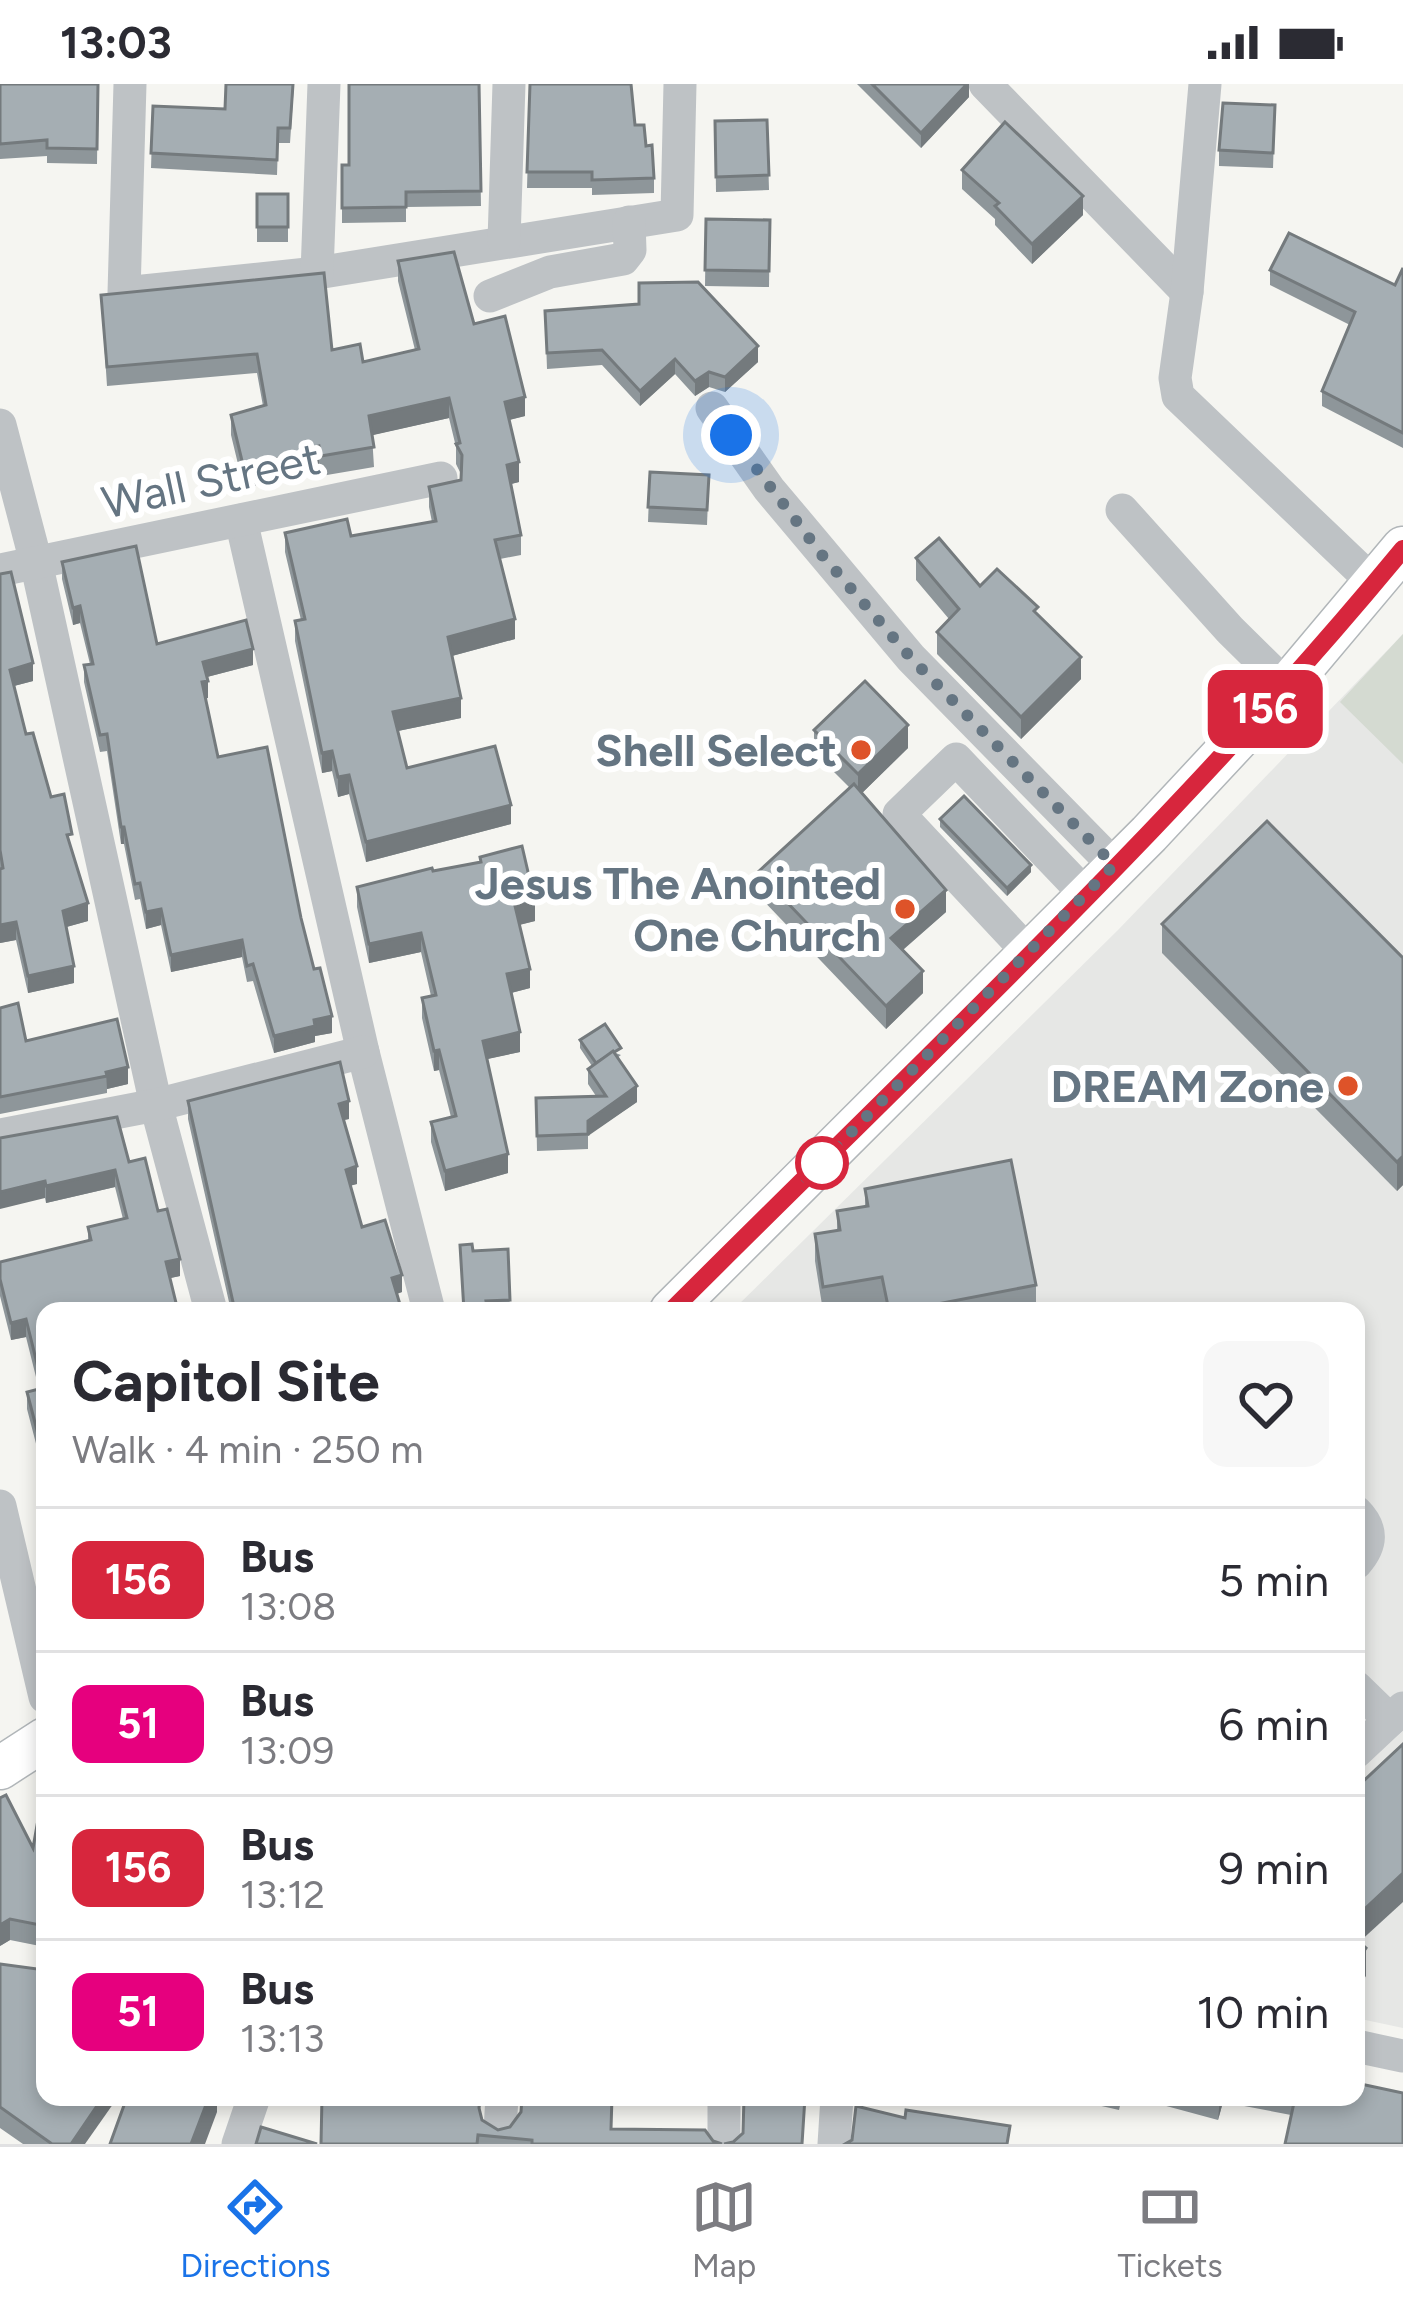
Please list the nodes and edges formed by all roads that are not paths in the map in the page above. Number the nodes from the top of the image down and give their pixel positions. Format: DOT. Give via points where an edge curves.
graph roads {
  1 [pos="130,84"];
  2 [pos="324,84"];
  3 [pos="509,84"];
  4 [pos="680,84"];
  5 [pos="985,84"];
  6 [pos="1205,84"];
  7 [pos="629,222"];
  8 [pos="504,241"];
  9 [pos="317,272"];
  10 [pos="1187,292"];
  11 [pos="490,296"];
  12 [pos="712,408"];
  13 [pos="0,425"];
  14 [pos="441,478"];
  15 [pos="1122,510"];
  16 [pos="241,520"];
  17 [pos="1403,548"];
  18 [pos="36,562"];
  19 [pos="0,570"];
  20 [pos="1374,584"];
  21 [pos="1287,686"];
  22 [pos="1100,880"];
  23 [pos="1029,953"];
  24 [pos="363,1052"];
  25 [pos="156,1106"];
  26 [pos="0,1135"];
  27 [pos="209,1302"];
  28 [pos="427,1302"];
  29 [pos="680,1302"];
  30 [pos="0,1506"];
  31 [pos="1365,1521"];
  32 [pos="1365,1551"];
  33 [pos="36,1659"];
  34 [pos="1365,1694"];
  35 [pos="1396,1714"];
  36 [pos="1365,1743"];
  37 [pos="36,1745"];
  38 [pos="0,1768"];
  39 [pos="1365,2048"];
  40 [pos="1403,2056"];
  41 [pos="251,2106"];
  42 [pos="724,2106"];
  43 [pos="836,2106"];
  44 [pos="238,2144"];
  45 [pos="724,2144"];
  46 [pos="834,2144"];
  1 -- 9 [label="street" via="124,293"];
  2 -- 9 [label="street"];
  3 -- 8 [label="street"];
  4 -- 7 [label="street" via="677,215"];
  5 -- 10 [label="street"];
  6 -- 10 [label="street"];
  7 -- 8 [label="street"];
  7 -- 11 [label="street" via="623,260 550,272"];
  8 -- 9 [label="street"];
  10 -- 20 [label="street" via="1178,396"];
  12 -- 22 [label="street" via="795,522"];
  13 -- 18 [label="street"];
  14 -- 16 [label="street, Wall Street"];
  15 -- 21 [label="street"];
  16 -- 18 [label="street, Wall Street"];
  16 -- 24 [label="street"];
  17 -- 20 [label="main road"];
  18 -- 19 [label="street, Wall Street"];
  18 -- 25 [label="street"];
  20 -- 21 [label="main road"];
  21 -- 22 [label="main road"];
  22 -- 23 [label="main road"];
  22 -- 23 [label="street" via="986,849"];
  23 -- 29 [label="main road"];
  24 -- 25 [label="street"];
  24 -- 28 [label="street"];
  25 -- 26 [label="street"];
  25 -- 27 [label="street"];
  30 -- 33 [label="street"];
  31 -- 32 [label="street"];
  34 -- 35 [label="street"];
  35 -- 36 [label="street"];
  37 -- 38 [label="main road"];
  39 -- 40 [label="street"];
  41 -- 44 [label="street"];
  42 -- 45 [label="street"];
  43 -- 46 [label="street"];
}
